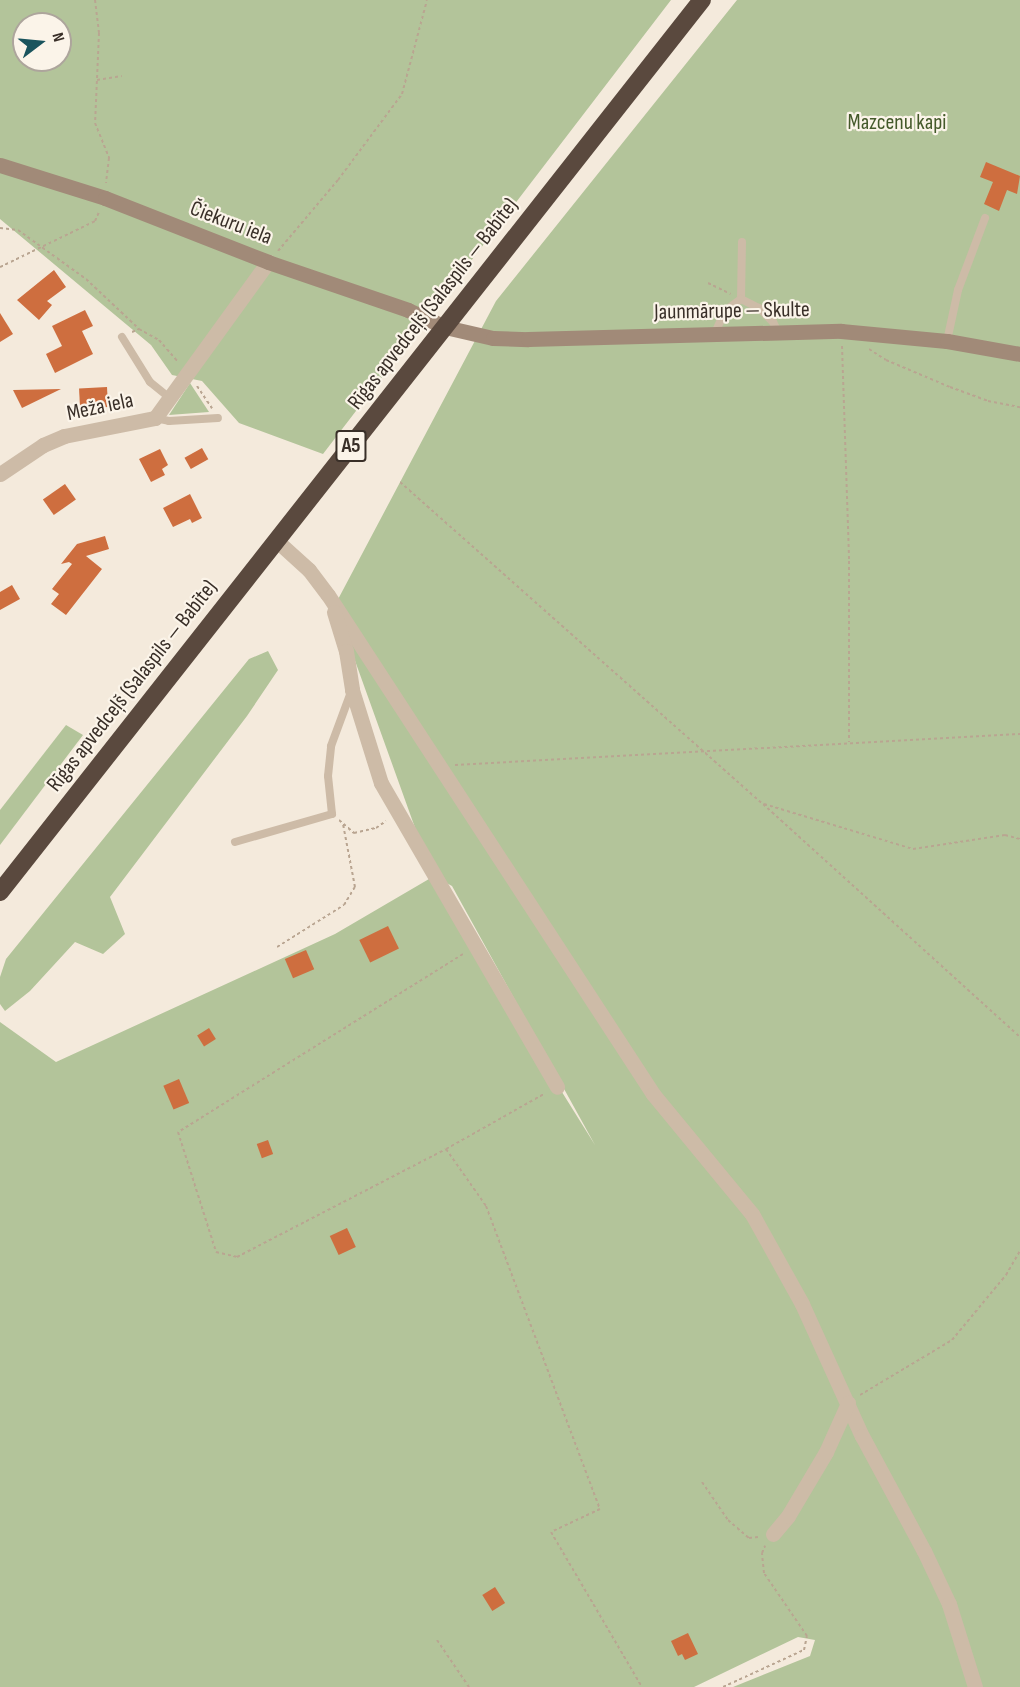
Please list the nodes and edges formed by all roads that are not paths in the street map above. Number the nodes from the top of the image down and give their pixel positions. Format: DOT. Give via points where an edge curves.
graph roads {
  1 [pos="702,0"];
  2 [pos="0,165"];
  3 [pos="985,218"];
  4 [pos="742,243"];
  5 [pos="268,262"];
  6 [pos="741,299"];
  7 [pos="445,327"];
  8 [pos="778,332"];
  9 [pos="716,333"];
  10 [pos="122,337"];
  11 [pos="946,341"];
  12 [pos="1020,354"];
  13 [pos="171,399"];
  14 [pos="155,418"];
  15 [pos="218,418"];
  16 [pos="0,474"];
  17 [pos="276,541"];
  18 [pos="328,595"];
  19 [pos="352,690"];
  20 [pos="235,842"];
  21 [pos="0,892"];
  22 [pos="557,1087"];
  23 [pos="848,1403"];
  24 [pos="773,1534"];
  25 [pos="975,1687"];
  1 -- 7 [label="highway, Rīgas apvedceļš (Salaspils — Babīte) / A5"];
  2 -- 5 [label="main road, Čiekuru iela" via="105,198"];
  3 -- 11 [label="lane" via="958,290"];
  4 -- 6 [label="lane"];
  5 -- 7 [label="main road, Čiekuru iela" via="408,310"];
  5 -- 13 [label="street"];
  6 -- 8 [label="lane" via="759,308"];
  6 -- 9 [label="lane" via="725,311"];
  7 -- 9 [label="main road, Jaunmārupe — Skulte" via="493,338 528,339"];
  7 -- 17 [label="highway, Rīgas apvedceļš (Salaspils — Babīte) / A5"];
  8 -- 9 [label="main road, Jaunmārupe — Skulte"];
  8 -- 11 [label="main road, Jaunmārupe — Skulte" via="841,331"];
  10 -- 13 [label="lane" via="150,382"];
  11 -- 12 [label="main road, Jaunmārupe — Skulte"];
  13 -- 14 [label="street"];
  14 -- 15 [label="lane, Meža iela"];
  14 -- 16 [label="street, Meža iela" via="64,436"];
  17 -- 18 [label="street" via="309,570"];
  17 -- 21 [label="highway, Rīgas apvedceļš (Salaspils — Babīte) / A5"];
  18 -- 19 [label="street" via="346,651"];
  18 -- 23 [label="street" via="653,1094 752,1214 802,1304"];
  19 -- 20 [label="lane" via="331,746 328,777 332,814"];
  19 -- 22 [label="street" via="381,783"];
  23 -- 24 [label="street" via="826,1452"];
  23 -- 25 [label="street" via="948,1604"];
}
